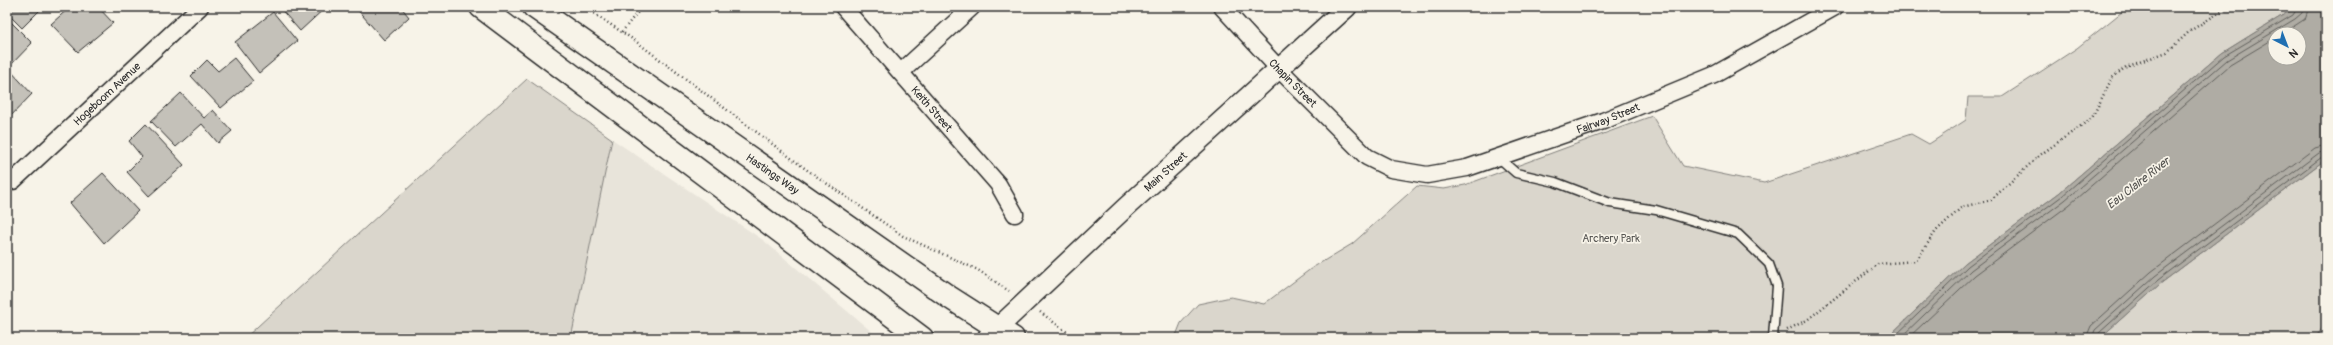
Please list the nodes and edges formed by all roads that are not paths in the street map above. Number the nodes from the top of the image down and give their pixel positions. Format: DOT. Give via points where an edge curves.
graph roads {
  1 [pos="200,7"];
  2 [pos="481,7"];
  3 [pos="534,7"];
  4 [pos="843,7"];
  5 [pos="972,7"];
  6 [pos="1222,7"];
  7 [pos="1347,7"];
  8 [pos="1836,7"];
  9 [pos="1279,69"];
  10 [pos="901,72"];
  11 [pos="1367,157"];
  12 [pos="1498,157"];
  13 [pos="13,181"];
  14 [pos="1015,214"];
  15 [pos="999,334"];
  16 [pos="1773,337"];
  17 [pos="922,338"];
  1 -- 13 [label="street, Hogeboom Avenue"];
  2 -- 17 [label="main road"];
  3 -- 15 [label="main road, Hastings Way"];
  4 -- 10 [label="street, Keith Street"];
  5 -- 10 [label="street"];
  6 -- 9 [label="street, Chapin Street"];
  7 -- 9 [label="street, Main Street"];
  8 -- 12 [label="street, Fairway Street" via="1714,75 1603,121"];
  9 -- 11 [label="street, Chapin Street"];
  9 -- 15 [label="street, Main Street" via="1024,302"];
  10 -- 14 [label="street, Keith Street" via="998,184"];
  11 -- 12 [label="street, Fairway Street" via="1391,169 1427,175 1466,168"];
  12 -- 16 [label="lane" via="1516,173 1555,182 1610,202 1656,210 1738,234 1769,264 1777,286"];
}
